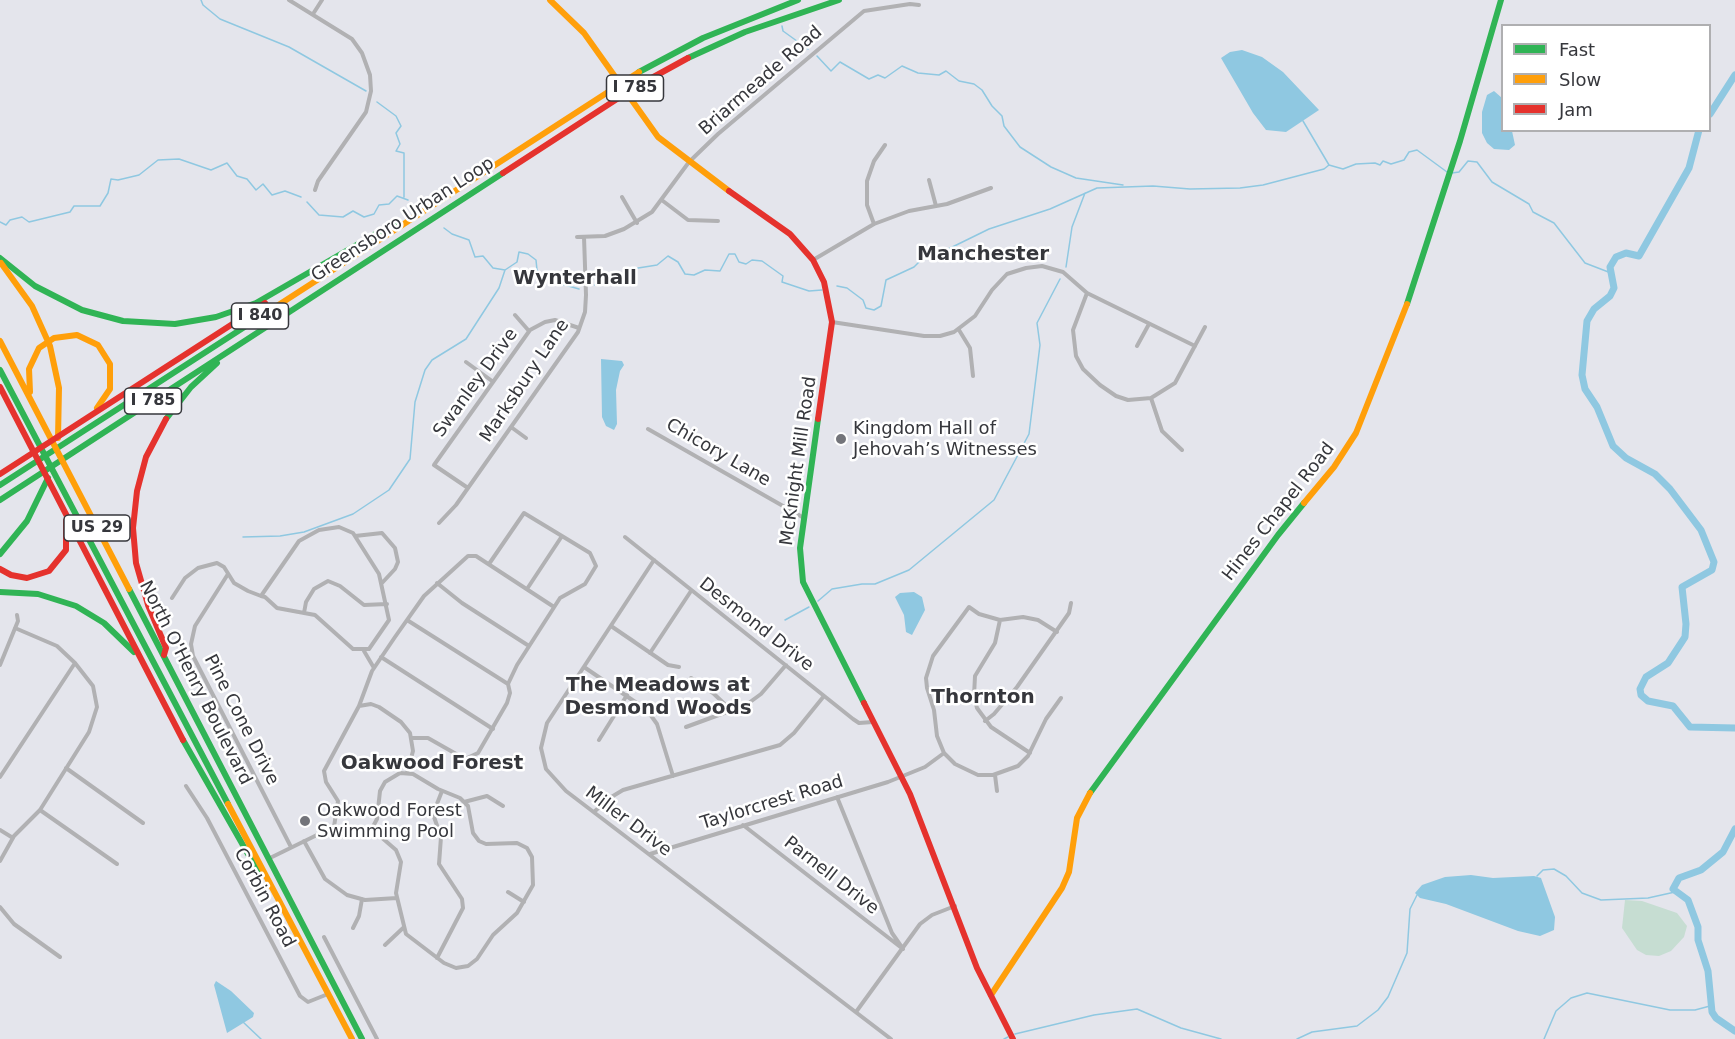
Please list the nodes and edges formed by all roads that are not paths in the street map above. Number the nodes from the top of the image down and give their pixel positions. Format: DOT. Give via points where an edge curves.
graph roads {
  1 [pos="289,0"];
  2 [pos="322,0"];
  3 [pos="550,0"];
  4 [pos="798,0"];
  5 [pos="840,0"];
  6 [pos="1501,0"];
  7 [pos="919,5"];
  8 [pos="314,14"];
  9 [pos="885,145"];
  10 [pos="690,162"];
  11 [pos="929,180"];
  12 [pos="991,188"];
  13 [pos="315,190"];
  14 [pos="453,191"];
  15 [pos="622,197"];
  16 [pos="663,201"];
  17 [pos="936,206"];
  18 [pos="718,221"];
  19 [pos="637,223"];
  20 [pos="874,224"];
  21 [pos="576,237"];
  22 [pos="584,237"];
  23 [pos="0,258"];
  24 [pos="813,260"];
  25 [pos="0,262"];
  26 [pos="320,267"];
  27 [pos="1087,293"];
  28 [pos="515,315"];
  29 [pos="832,322"];
  30 [pos="1149,324"];
  31 [pos="579,327"];
  32 [pos="1205,327"];
  33 [pos="958,330"];
  34 [pos="529,331"];
  35 [pos="0,341"];
  36 [pos="1137,346"];
  37 [pos="1195,346"];
  38 [pos="233,349"];
  39 [pos="466,362"];
  40 [pos="0,370"];
  41 [pos="973,376"];
  42 [pos="492,381"];
  43 [pos="0,387"];
  44 [pos="1150,398"];
  45 [pos="31,401"];
  46 [pos="0,403"];
  47 [pos="89,416"];
  48 [pos="17,422"];
  49 [pos="511,427"];
  50 [pos="648,429"];
  51 [pos="526,438"];
  52 [pos="1182,450"];
  53 [pos="2,472"];
  54 [pos="0,485"];
  55 [pos="468,488"];
  56 [pos="0,502"];
  57 [pos="61,507"];
  58 [pos="805,518"];
  59 [pos="439,523"];
  60 [pos="355,536"];
  61 [pos="562,536"];
  62 [pos="625,537"];
  63 [pos="0,554"];
  64 [pos="654,560"];
  65 [pos="489,564"];
  66 [pos="0,568"];
  67 [pos="228,574"];
  68 [pos="381,583"];
  69 [pos="437,583"];
  70 [pos="528,589"];
  71 [pos="691,591"];
  72 [pos="0,592"];
  73 [pos="261,596"];
  74 [pos="172,598"];
  75 [pos="1071,603"];
  76 [pos="387,604"];
  77 [pos="554,607"];
  78 [pos="304,613"];
  79 [pos="17,615"];
  80 [pos="407,620"];
  81 [pos="1000,620"];
  82 [pos="611,626"];
  83 [pos="15,628"];
  84 [pos="1057,632"];
  85 [pos="529,646"];
  86 [pos="364,651"];
  87 [pos="650,653"];
  88 [pos="164,655"];
  89 [pos="381,657"];
  90 [pos="140,658"];
  91 [pos="75,663"];
  92 [pos="0,665"];
  93 [pos="786,665"];
  94 [pos="584,667"];
  95 [pos="679,667"];
  96 [pos="374,668"];
  97 [pos="691,678"];
  98 [pos="508,684"];
  99 [pos="627,695"];
  100 [pos="824,696"];
  101 [pos="1061,698"];
  102 [pos="359,706"];
  103 [pos="732,711"];
  104 [pos="985,720"];
  105 [pos="874,722"];
  106 [pos="687,727"];
  107 [pos="494,729"];
  108 [pos="412,738"];
  109 [pos="599,740"];
  110 [pos="944,753"];
  111 [pos="1030,753"];
  112 [pos="66,768"];
  113 [pos="407,773"];
  114 [pos="995,775"];
  115 [pos="674,776"];
  116 [pos="0,777"];
  117 [pos="902,777"];
  118 [pos="186,786"];
  119 [pos="442,790"];
  120 [pos="997,791"];
  121 [pos="837,797"];
  122 [pos="464,802"];
  123 [pos="503,806"];
  124 [pos="40,810"];
  125 [pos="594,812"];
  126 [pos="143,823"];
  127 [pos="743,825"];
  128 [pos="0,830"];
  129 [pos="333,833"];
  130 [pos="369,834"];
  131 [pos="13,838"];
  132 [pos="304,841"];
  133 [pos="291,847"];
  134 [pos="650,854"];
  135 [pos="270,858"];
  136 [pos="0,861"];
  137 [pos="117,864"];
  138 [pos="508,892"];
  139 [pos="397,898"];
  140 [pos="362,899"];
  141 [pos="524,902"];
  142 [pos="955,906"];
  143 [pos="0,908"];
  144 [pos="292,926"];
  145 [pos="403,927"];
  146 [pos="353,928"];
  147 [pos="324,937"];
  148 [pos="384,945"];
  149 [pos="903,949"];
  150 [pos="60,957"];
  151 [pos="437,958"];
  152 [pos="348,983"];
  153 [pos="336,989"];
  154 [pos="329,994"];
  155 [pos="991,995"];
  156 [pos="856,1012"];
  157 [pos="352,1039"];
  158 [pos="361,1039"];
  159 [pos="377,1039"];
  160 [pos="891,1039"];
  161 [pos="1013,1039"];
  1 -- 8 [label="street"];
  2 -- 8 [label="street"];
  3 -- 10 [label="main road, McKnight Mill Road" via="578,25 658,136"];
  4 -- 14 [label="main road, Greensboro Urban Loop / I 785" via="722,29 658,61"];
  5 -- 38 [label="main road, Greensboro Urban Loop / I 785" via="745,32 654,76"];
  6 -- 155 [label="main road, Hines Chapel Road" via="1398,330 1356,433 1087,797 1077,818 1069,872 1062,888"];
  7 -- 10 [label="street, Briarmeade Road" via="866,10 746,108"];
  8 -- 13 [label="street" via="352,39 368,67 371,91 366,112"];
  9 -- 20 [label="street" via="867,181 867,205"];
  10 -- 16 [label="street, Briarmeade Road"];
  10 -- 24 [label="main road, McKnight Mill Road" via="790,234"];
  11 -- 17 [label="street"];
  12 -- 17 [label="street"];
  14 -- 26 [label="main road"];
  14 -- 54 [label="main road, Greensboro Urban Loop / I 840"];
  15 -- 19 [label="street"];
  16 -- 18 [label="street" via="688,220"];
  16 -- 19 [label="street, Briarmeade Road"];
  17 -- 20 [label="street"];
  19 -- 22 [label="street, Briarmeade Road" via="605,236"];
  20 -- 24 [label="street"];
  21 -- 22 [label="street, Briarmeade Road"];
  22 -- 31 [label="street, Marksbury Lane" via="586,295"];
  23 -- 26 [label="main road" via="35,286 70,305 109,318 150,324 188,322 229,313 256,303"];
  24 -- 29 [label="main road, McKnight Mill Road" via="828,292"];
  25 -- 63 [label="main road" via="25,294 45,331 59,388 60,419 46,483 34,509"];
  26 -- 47 [label="main road"];
  27 -- 30 [label="street"];
  27 -- 33 [label="street" via="1056,269 1034,266 1016,270 999,281 975,316"];
  27 -- 44 [label="street" via="1072,330 1076,356 1083,369 1116,396 1128,400"];
  28 -- 34 [label="street"];
  29 -- 33 [label="street" via="924,336"];
  29 -- 58 [label="main road, McKnight Mill Road"];
  30 -- 36 [label="street"];
  30 -- 37 [label="street"];
  31 -- 34 [label="street, Swanley Drive" via="555,320"];
  31 -- 49 [label="street, Marksbury Lane" via="572,343"];
  32 -- 37 [label="street"];
  33 -- 41 [label="street" via="970,348"];
  34 -- 42 [label="street, Swanley Drive"];
  35 -- 45 [label="main road, North O'Henry Boulevard / US 29"];
  37 -- 44 [label="street" via="1174,384"];
  38 -- 56 [label="main road, Greensboro Urban Loop / I 785"];
  38 -- 88 [label="main road" via="191,387 168,415 146,457 137,491 133,528 136,563 147,605 166,648"];
  39 -- 42 [label="street"];
  40 -- 144 [label="main road, North O'Henry Boulevard / US 29"];
  42 -- 55 [label="street, Swanley Drive" via="434,465"];
  43 -- 48 [label="main road"];
  44 -- 52 [label="street" via="1162,431"];
  45 -- 47 [label="main road" via="29,369 39,348 60,336 83,336 102,349 112,370 108,395"];
  45 -- 88 [label="main road, North O'Henry Boulevard / US 29"];
  46 -- 48 [label="main road"];
  47 -- 53 [label="main road"];
  48 -- 57 [label="main road"];
  49 -- 51 [label="street"];
  49 -- 55 [label="street, Marksbury Lane"];
  50 -- 58 [label="street, Chicory Lane"];
  55 -- 59 [label="street, Marksbury Lane"];
  57 -- 66 [label="main road" via="68,538 57,564 44,574 27,578"];
  57 -- 90 [label="main road"];
  58 -- 105 [label="main road, McKnight Mill Road" via="800,548 803,582"];
  60 -- 68 [label="street"];
  60 -- 68 [label="street" via="382,533 395,548 399,558 395,569"];
  60 -- 73 [label="street" via="339,527 307,536 293,546"];
  61 -- 65 [label="street" via="524,513"];
  61 -- 70 [label="street"];
  61 -- 77 [label="street" via="590,553 596,566 585,584 565,594"];
  62 -- 64 [label="street, Desmond Drive"];
  64 -- 71 [label="street, Desmond Drive"];
  64 -- 82 [label="street, Miller Drive"];
  65 -- 69 [label="street" via="468,556"];
  65 -- 70 [label="street"];
  67 -- 73 [label="street" via="234,583"];
  67 -- 74 [label="street" via="217,564 198,568 185,578"];
  67 -- 133 [label="street, Pine Cone Drive" via="195,626 193,656"];
  68 -- 76 [label="street"];
  69 -- 80 [label="street"];
  69 -- 85 [label="street"];
  70 -- 77 [label="street"];
  71 -- 87 [label="street"];
  71 -- 93 [label="street, Desmond Drive"];
  72 -- 90 [label="main road" via="38,594 76,606 104,624"];
  73 -- 78 [label="street" via="285,612"];
  75 -- 84 [label="street"];
  76 -- 78 [label="street" via="364,605 328,581 314,589"];
  76 -- 86 [label="street" via="389,620"];
  77 -- 85 [label="street"];
  78 -- 86 [label="street" via="315,615 353,649"];
  79 -- 83 [label="street"];
  80 -- 89 [label="street"];
  80 -- 98 [label="street"];
  81 -- 84 [label="street" via="1038,620"];
  81 -- 104 [label="street" via="995,643 977,670 973,685 977,708"];
  81 -- 110 [label="street" via="969,607 938,647 926,678"];
  82 -- 87 [label="street"];
  82 -- 94 [label="street, Miller Drive"];
  83 -- 91 [label="street" via="57,646"];
  83 -- 92 [label="street"];
  84 -- 104 [label="street" via="1017,687"];
  85 -- 98 [label="street"];
  86 -- 96 [label="street"];
  87 -- 95 [label="street" via="672,667"];
  88 -- 135 [label="main road, North O'Henry Boulevard / US 29"];
  89 -- 96 [label="street"];
  89 -- 107 [label="street"];
  90 -- 144 [label="main road" via="203,777"];
  91 -- 112 [label="street" via="93,686 97,707 93,725"];
  91 -- 116 [label="street"];
  93 -- 100 [label="street, Desmond Drive"];
  93 -- 103 [label="street" via="761,694"];
  94 -- 99 [label="street"];
  94 -- 125 [label="street, Miller Drive" via="547,723 541,748 551,777"];
  96 -- 102 [label="street"];
  97 -- 103 [label="street"];
  98 -- 107 [label="street" via="509,698"];
  99 -- 109 [label="street"];
  99 -- 115 [label="street" via="647,710 657,724"];
  100 -- 105 [label="street, Desmond Drive" via="859,723"];
  100 -- 115 [label="street" via="780,745"];
  101 -- 111 [label="street" via="1040,729"];
  102 -- 108 [label="street" via="379,707 401,722"];
  102 -- 129 [label="street" via="324,771 338,801"];
  103 -- 106 [label="street"];
  104 -- 111 [label="street"];
  105 -- 117 [label="main road, McKnight Mill Road"];
  107 -- 108 [label="street" via="479,752 465,759 428,738"];
  108 -- 113 [label="street"];
  110 -- 114 [label="street" via="968,772"];
  110 -- 117 [label="street, Taylorcrest Road"];
  111 -- 114 [label="street" via="1018,766"];
  112 -- 124 [label="street"];
  112 -- 126 [label="street"];
  113 -- 119 [label="street"];
  113 -- 130 [label="street" via="392,776 384,784 377,819"];
  114 -- 120 [label="street"];
  115 -- 125 [label="street" via="614,794"];
  117 -- 121 [label="street, Taylorcrest Road"];
  117 -- 142 [label="main road, McKnight Mill Road"];
  118 -- 154 [label="street, Corbin Road" via="207,818 300,996 308,1002"];
  119 -- 122 [label="street"];
  119 -- 151 [label="street" via="433,814 441,837 439,864 462,899 463,908"];
  121 -- 127 [label="street, Taylorcrest Road"];
  121 -- 149 [label="street" via="892,933"];
  122 -- 123 [label="street" via="487,796"];
  122 -- 141 [label="street" via="479,841 517,843 529,851 534,881"];
  124 -- 131 [label="street"];
  124 -- 137 [label="street"];
  125 -- 134 [label="street, Miller Drive"];
  127 -- 134 [label="street, Taylorcrest Road"];
  127 -- 149 [label="street, Parnell Drive"];
  128 -- 131 [label="street"];
  129 -- 130 [label="street"];
  129 -- 132 [label="street"];
  130 -- 139 [label="street" via="386,841 399,855 402,870"];
  131 -- 136 [label="street"];
  132 -- 133 [label="street"];
  132 -- 140 [label="street" via="325,879 346,895"];
  133 -- 135 [label="street"];
  134 -- 156 [label="street, Miller Drive"];
  135 -- 153 [label="main road, North O'Henry Boulevard / US 29"];
  138 -- 141 [label="street"];
  139 -- 140 [label="street"];
  139 -- 145 [label="street"];
  140 -- 146 [label="street"];
  141 -- 151 [label="street" via="472,964 456,968"];
  142 -- 149 [label="street" via="924,920"];
  142 -- 155 [label="main road, McKnight Mill Road"];
  143 -- 150 [label="street" via="14,924"];
  144 -- 154 [label="main road, North O'Henry Boulevard / US 29"];
  145 -- 148 [label="street"];
  145 -- 151 [label="street" via="411,939"];
  147 -- 152 [label="street"];
  149 -- 156 [label="street"];
  152 -- 153 [label="street"];
  152 -- 159 [label="street"];
  153 -- 158 [label="main road, North O'Henry Boulevard / US 29"];
  154 -- 157 [label="main road, North O'Henry Boulevard / US 29"];
  154 -- 158 [label="main road"];
  155 -- 161 [label="main road, McKnight Mill Road"];
  156 -- 160 [label="street, Miller Drive"];
}
